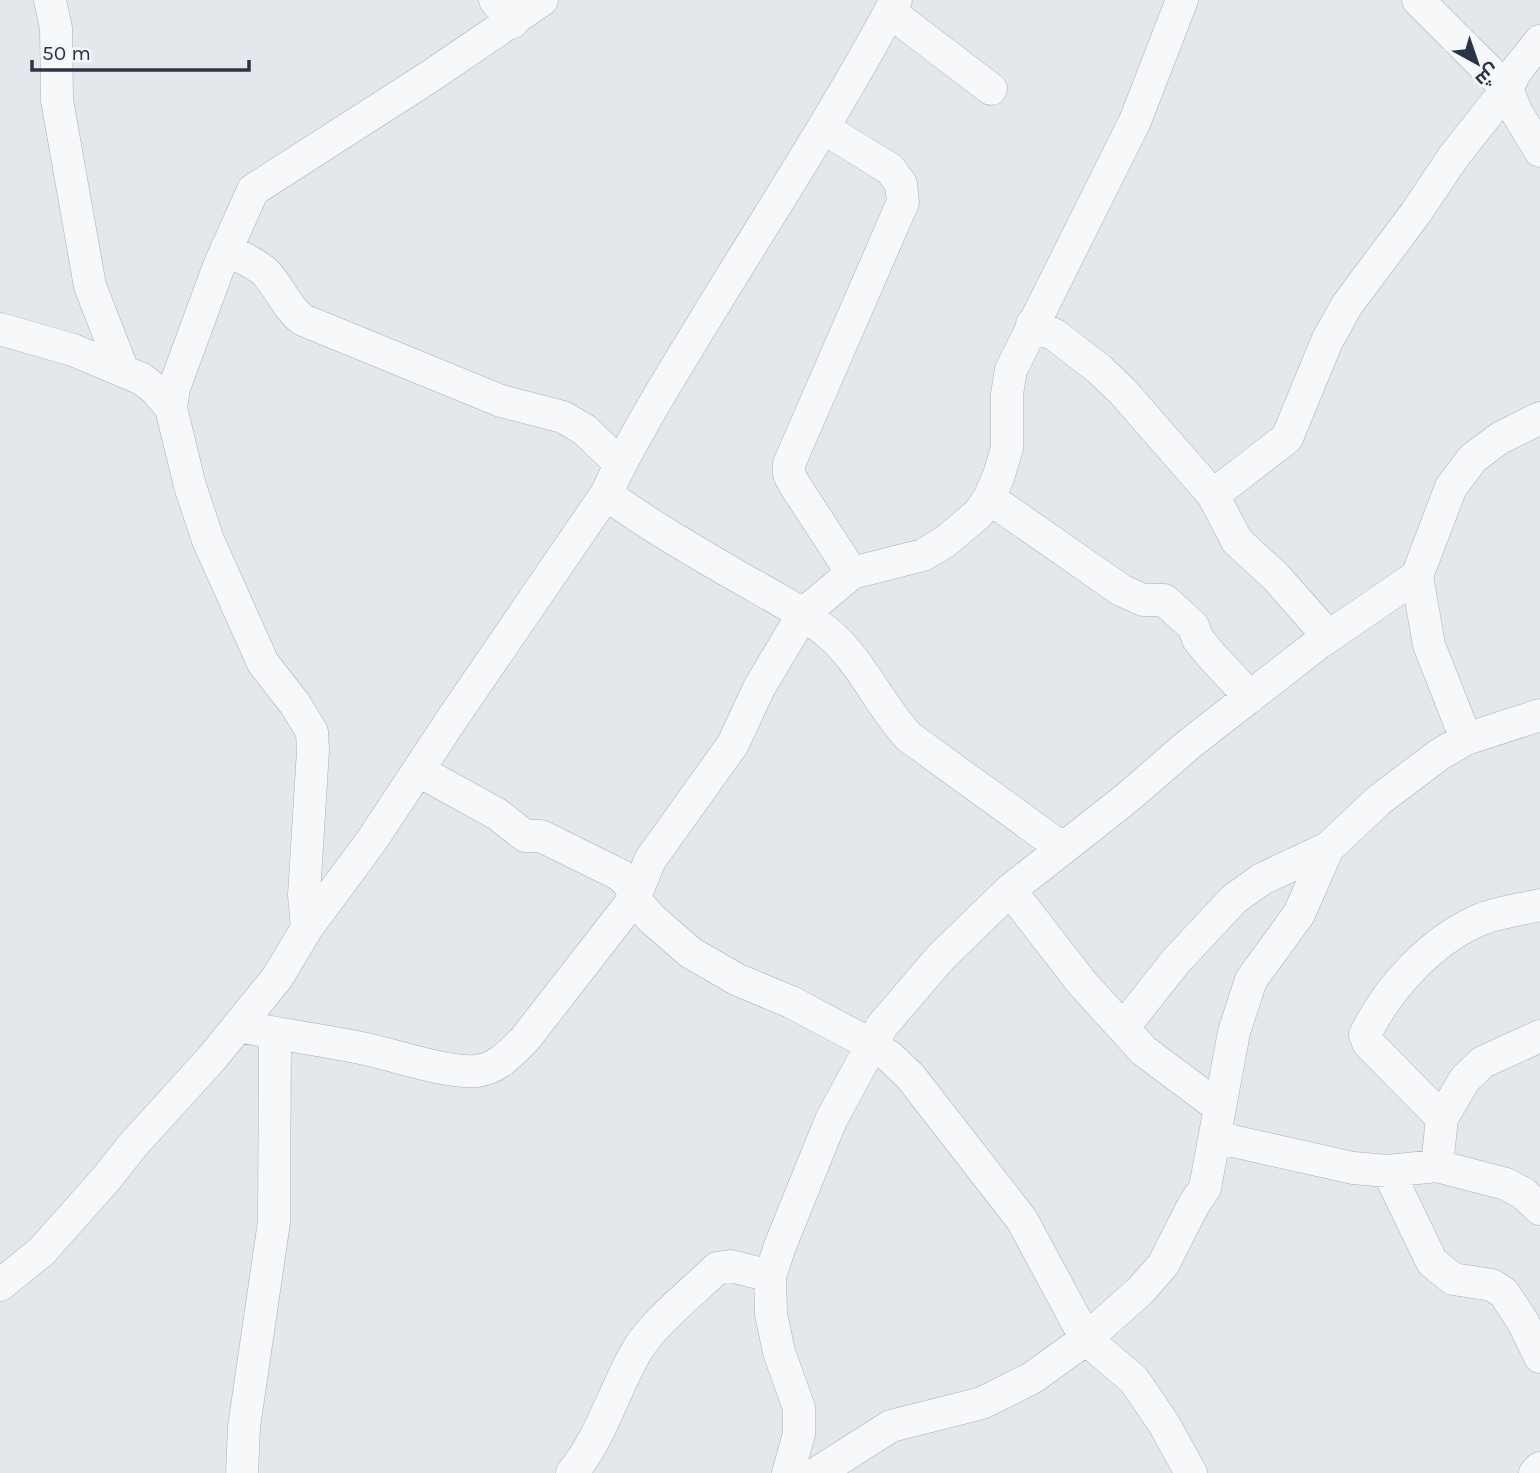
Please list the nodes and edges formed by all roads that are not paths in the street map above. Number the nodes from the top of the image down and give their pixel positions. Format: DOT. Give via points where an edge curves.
graph roads {
  1 [pos="50,0"];
  2 [pos="542,0"];
  3 [pos="1182,0"];
  4 [pos="1418,0"];
  5 [pos="893,6"];
  6 [pos="504,11"];
  7 [pos="1540,41"];
  8 [pos="991,89"];
  9 [pos="1507,89"];
  10 [pos="825,128"];
  11 [pos="1540,151"];
  12 [pos="226,248"];
  13 [pos="1032,324"];
  14 [pos="0,329"];
  15 [pos="123,371"];
  16 [pos="171,408"];
  17 [pos="1540,418"];
  18 [pos="621,464"];
  19 [pos="606,495"];
  20 [pos="1213,495"];
  21 [pos="989,498"];
  22 [pos="852,573"];
  23 [pos="1417,576"];
  24 [pos="803,614"];
  25 [pos="1328,636"];
  26 [pos="1250,696"];
  27 [pos="1540,716"];
  28 [pos="1466,739"];
  29 [pos="419,771"];
  30 [pos="1062,848"];
  31 [pos="1328,849"];
  32 [pos="1010,890"];
  33 [pos="634,899"];
  34 [pos="1540,905"];
  35 [pos="307,928"];
  36 [pos="238,1026"];
  37 [pos="1123,1028"];
  38 [pos="275,1033"];
  39 [pos="1540,1036"];
  40 [pos="872,1045"];
  41 [pos="1441,1118"];
  42 [pos="1217,1122"];
  43 [pos="1437,1166"];
  44 [pos="1388,1171"];
  45 [pos="1540,1209"];
  46 [pos="770,1276"];
  47 [pos="0,1285"];
  48 [pos="1086,1339"];
  49 [pos="1540,1357"];
  50 [pos="1540,1468"];
  51 [pos="242,1473"];
  52 [pos="572,1473"];
  53 [pos="788,1473"];
  54 [pos="817,1473"];
  55 [pos="1191,1473"];
  56 [pos="1535,1473"];
  1 -- 15 [label="street" via="56,28 57,100 90,286"];
  2 -- 6 [label="street"];
  3 -- 13 [label="street" via="1135,121"];
  4 -- 9 [label="street"];
  5 -- 8 [label="street"];
  5 -- 10 [label="street"];
  6 -- 12 [label="street" via="253,190"];
  7 -- 9 [label="street"];
  9 -- 11 [label="street"];
  9 -- 20 [label="street" via="1347,305 1287,438"];
  10 -- 18 [label="street"];
  10 -- 22 [label="street" via="890,169 901,184 903,202 789,464 794,484"];
  12 -- 16 [label="street" via="174,388"];
  12 -- 18 [label="street" via="263,271 303,320 501,401 563,416"];
  13 -- 20 [label="street" via="1055,335 1099,369"];
  13 -- 21 [label="street" via="1011,370 1007,448"];
  14 -- 15 [label="street" via="73,350"];
  15 -- 16 [label="street" via="142,379"];
  16 -- 35 [label="street" via="208,540 263,663 312,732 304,895"];
  17 -- 23 [label="street" via="1473,458 1451,486"];
  18 -- 19 [label="street"];
  19 -- 24 [label="street" via="650,526"];
  19 -- 29 [label="street"];
  20 -- 25 [label="street" via="1237,541"];
  21 -- 22 [label="street" via="968,524 922,555"];
  21 -- 26 [label="street" via="1121,590 1143,600 1164,600 1193,626 1210,654"];
  22 -- 24 [label="street"];
  23 -- 25 [label="street"];
  23 -- 28 [label="street" via="1429,645"];
  24 -- 30 [label="street" via="848,654 909,737"];
  24 -- 33 [label="street" via="733,744 650,860"];
  25 -- 26 [label="street"];
  26 -- 30 [label="street"];
  27 -- 28 [label="street"];
  28 -- 31 [label="street" via="1379,800"];
  29 -- 33 [label="street" via="497,814 524,836 541,836 620,875 630,885"];
  29 -- 35 [label="street"];
  30 -- 32 [label="street"];
  31 -- 37 [label="street" via="1262,879 1234,899 1176,961"];
  31 -- 42 [label="street" via="1299,914 1251,980 1234,1032"];
  32 -- 37 [label="street"];
  32 -- 40 [label="street" via="941,957 882,1026"];
  33 -- 38 [label="street" via="525,1039 491,1067 474,1071 437,1066"];
  33 -- 40 [label="street" via="691,953"];
  34 -- 41 [label="street" via="1478,920 1447,938 1398,983 1365,1035"];
  35 -- 36 [label="street" via="277,978"];
  36 -- 38 [label="street"];
  36 -- 47 [label="street" via="42,1251"];
  37 -- 42 [label="street"];
  38 -- 51 [label="street" via="274,1222 244,1427"];
  39 -- 41 [label="street" via="1483,1062 1465,1079"];
  40 -- 46 [label="street" via="831,1120"];
  40 -- 48 [label="street" via="910,1076 1022,1220"];
  41 -- 43 [label="street"];
  42 -- 44 [label="street" via="1353,1168"];
  42 -- 48 [label="street" via="1205,1188 1163,1265"];
  43 -- 44 [label="street"];
  43 -- 45 [label="street" via="1506,1184"];
  44 -- 49 [label="street" via="1432,1262 1453,1279 1492,1284 1504,1293"];
  46 -- 52 [label="street" via="732,1266 717,1268 649,1334 585,1458"];
  46 -- 53 [label="street" via="779,1352 799,1408 799,1434"];
  48 -- 54 [label="street" via="1032,1378 982,1403 891,1426"];
  48 -- 55 [label="street" via="1134,1380"];
  50 -- 56 [label="street"];
}
